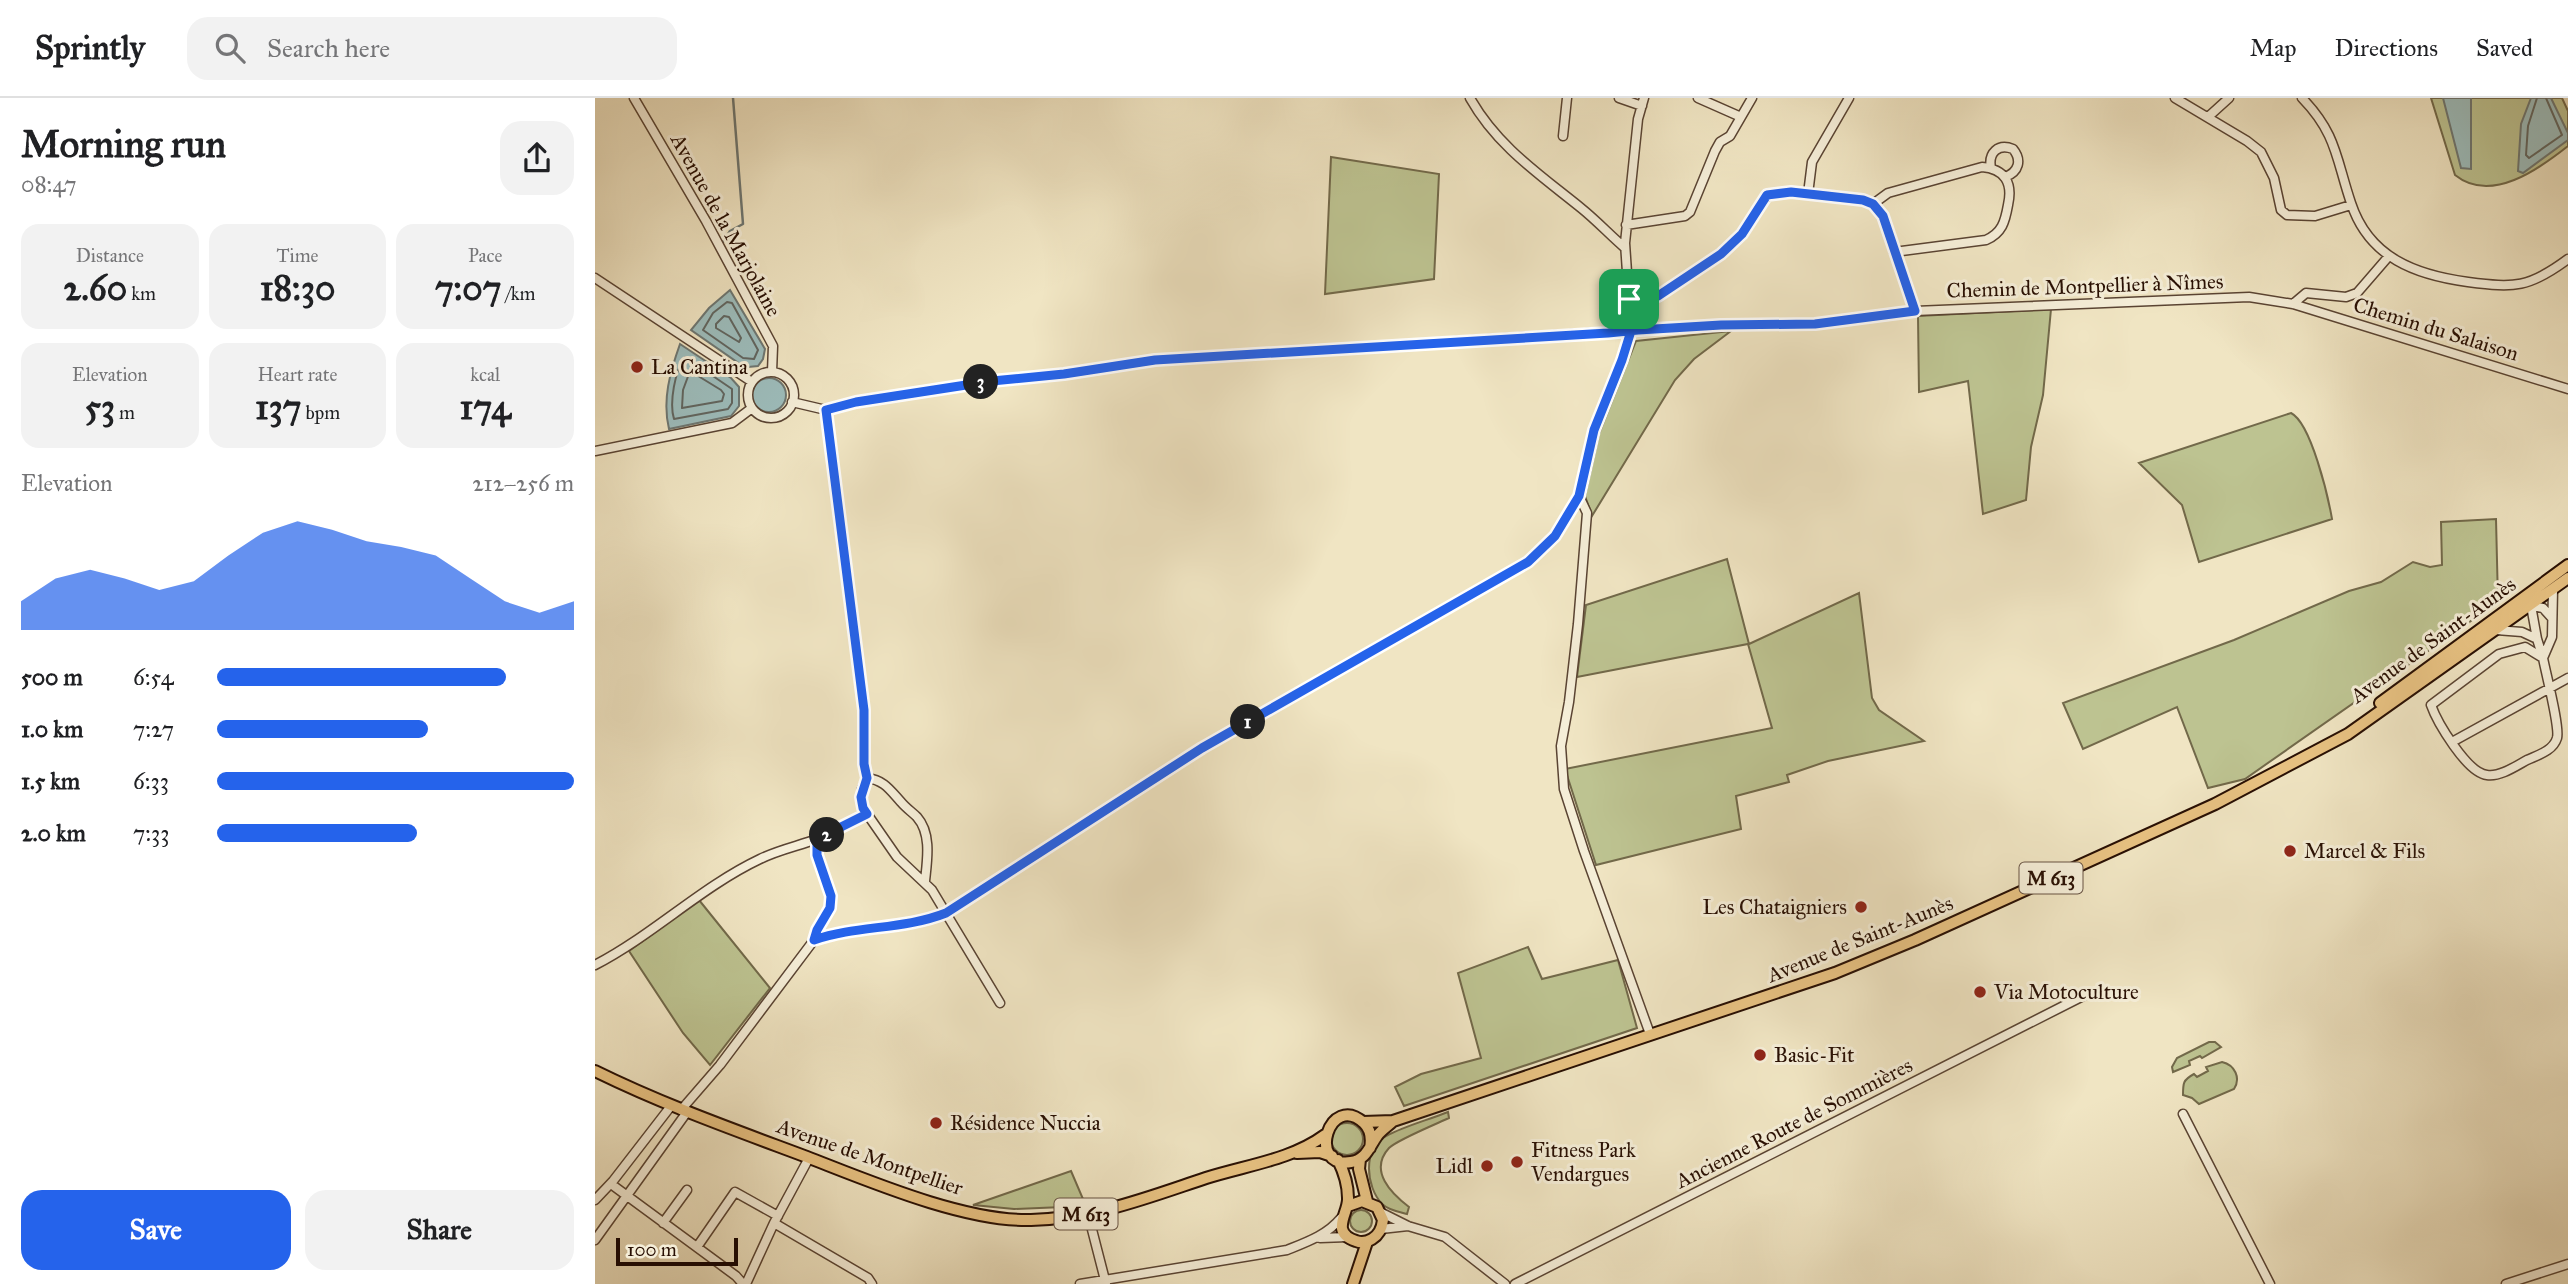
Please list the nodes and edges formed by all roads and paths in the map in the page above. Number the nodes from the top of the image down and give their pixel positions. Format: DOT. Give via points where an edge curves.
graph roads {
  1 [pos="634,98"];
  2 [pos="1469,98"];
  3 [pos="1567,98"];
  4 [pos="1619,98"];
  5 [pos="1701,98"];
  6 [pos="1752,98"];
  7 [pos="1849,98"];
  8 [pos="2175,98"];
  9 [pos="2229,98"];
  10 [pos="2302,98"];
  11 [pos="1643,102"];
  12 [pos="1741,117"];
  13 [pos="2209,117"];
  14 [pos="1563,136"];
  15 [pos="1991,168"];
  16 [pos="2005,177"];
  17 [pos="1808,194"];
  18 [pos="1873,204"];
  19 [pos="2351,205"];
  20 [pos="1626,225"];
  21 [pos="1625,248"];
  22 [pos="1894,252"];
  23 [pos="2389,256"];
  24 [pos="2568,259"];
  25 [pos="595,278"];
  26 [pos="1629,299"];
  27 [pos="2293,304"];
  28 [pos="1915,311"];
  29 [pos="1631,331"];
  30 [pos="772,372"];
  31 [pos="752,382"];
  32 [pos="2568,389"];
  33 [pos="792,402"];
  34 [pos="753,408"];
  35 [pos="826,410"];
  36 [pos="595,451"];
  37 [pos="1579,496"];
  38 [pos="2568,565"];
  39 [pos="2568,578"];
  40 [pos="2553,590"];
  41 [pos="2530,599"];
  42 [pos="2552,618"];
  43 [pos="2496,631"];
  44 [pos="2536,639"];
  45 [pos="2543,658"];
  46 [pos="2568,678"];
  47 [pos="2548,689"];
  48 [pos="2452,742"];
  49 [pos="2322,747"];
  50 [pos="867,778"];
  51 [pos="867,814"];
  52 [pos="817,839"];
  53 [pos="925,881"];
  54 [pos="946,913"];
  55 [pos="814,940"];
  56 [pos="595,965"];
  57 [pos="2089,993"];
  58 [pos="1000,1003"];
  59 [pos="1650,1034"];
  60 [pos="595,1071"];
  61 [pos="680,1109"];
  62 [pos="2183,1114"];
  63 [pos="1393,1121"];
  64 [pos="1363,1122"];
  65 [pos="1325,1135"];
  66 [pos="1370,1148"];
  67 [pos="1295,1153"];
  68 [pos="809,1158"];
  69 [pos="1335,1158"];
  70 [pos="1360,1159"];
  71 [pos="611,1184"];
  72 [pos="687,1190"];
  73 [pos="627,1196"];
  74 [pos="595,1200"];
  75 [pos="1367,1201"];
  76 [pos="1347,1206"];
  77 [pos="1380,1212"];
  78 [pos="1088,1214"];
  79 [pos="1341,1218"];
  80 [pos="776,1219"];
  81 [pos="663,1223"];
  82 [pos="1408,1226"];
  83 [pos="1381,1229"];
  84 [pos="1317,1238"];
  85 [pos="1350,1238"];
  86 [pos="595,1240"];
  87 [pos="1367,1241"];
  88 [pos="697,1247"];
  89 [pos="1360,1263"];
  90 [pos="2568,1264"];
  91 [pos="1105,1282"];
  92 [pos="744,1284"];
  93 [pos="872,1284"];
  94 [pos="1080,1284"];
  95 [pos="1353,1284"];
  96 [pos="1505,1284"];
  97 [pos="1514,1284"];
  98 [pos="2270,1284"];
  99 [pos="2506,1284"];
  1 -- 30 [label="street, Avenue de la Marjolaine" via="773,346"];
  2 -- 21 [label="street" via="1517,158"];
  3 -- 14 [label="street"];
  4 -- 11 [label="street"];
  5 -- 12 [label="street"];
  6 -- 12 [label="street"];
  7 -- 17 [label="street" via="1812,162"];
  8 -- 13 [label="street"];
  9 -- 13 [label="street"];
  10 -- 19 [label="street" via="2330,134"];
  11 -- 20 [label="street"];
  12 -- 20 [label="street" via="1715,150 1685,216"];
  13 -- 19 [label="street" via="2261,152 2274,178 2281,210 2287,215 2315,216"];
  15 -- 16 [label="street"];
  15 -- 16 [label="street" via="1996,149 2013,149 2019,164"];
  15 -- 18 [label="street" via="1888,193"];
  16 -- 22 [label="street" via="2010,194 2004,225 1994,236"];
  17 -- 18 [label="street"];
  17 -- 26 [label="street" via="1767,195 1742,234 1721,254 1658,296"];
  18 -- 22 [label="street" via="1883,216"];
  19 -- 23 [label="street" via="2371,241"];
  20 -- 21 [label="street"];
  21 -- 26 [label="street"];
  22 -- 28 [label="street"];
  23 -- 24 [label="street" via="2428,276 2516,286 2544,276"];
  23 -- 27 [label="street" via="2357,293 2346,297 2306,293"];
  25 -- 31 [label="street"];
  26 -- 29 [label="street"];
  27 -- 28 [label="street, Chemin de Montpellier à Nîmes" via="2249,297"];
  27 -- 32 [label="street, Chemin du Salaison"];
  28 -- 29 [label="street, Chemin de Montpellier à Nîmes" via="1815,324"];
  29 -- 35 [label="street, Chemin de Montpellier à Nîmes" via="1155,360 992,381"];
  29 -- 37 [label="street" via="1594,430"];
  30 -- 31 [label="street"];
  30 -- 33 [label="street" via="789,381"];
  31 -- 34 [label="street" via="748,394"];
  33 -- 34 [label="street" via="776,417 760,415"];
  33 -- 35 [label="street, Chemin de Montpellier à Nîmes"];
  34 -- 36 [label="street" via="733,423"];
  35 -- 50 [label="street" via="864,710"];
  37 -- 54 [label="street" via="1555,536 1528,562 1202,748"];
  37 -- 59 [label="street" via="1587,513 1577,637 1561,746 1564,789"];
  38 -- 41 [label="main road, Avenue de Saint-Aunès / M 613"];
  39 -- 40 [label="main road, Avenue de Saint-Aunès / M 613"];
  40 -- 41 [label="main road, Avenue de Saint-Aunès / M 613"];
  40 -- 42 [label="street"];
  41 -- 42 [label="street"];
  41 -- 43 [label="main road, Avenue de Saint-Aunès / M 613"];
  41 -- 44 [label="street"];
  41 -- 49 [label="main road, Avenue de Saint-Aunès / M 613" via="2516,603"];
  42 -- 45 [label="street" via="2552,637"];
  43 -- 44 [label="street" via="2522,632"];
  43 -- 49 [label="main road, Avenue de Saint-Aunès / M 613" via="2348,734"];
  44 -- 45 [label="street"];
  45 -- 47 [label="street"];
  45 -- 48 [label="street" via="2525,647 2499,654 2431,705"];
  46 -- 47 [label="street"];
  47 -- 48 [label="street"];
  47 -- 48 [label="street" via="2558,726 2551,748 2487,775 2474,770"];
  49 -- 59 [label="main road, Avenue de Saint-Aunès / M 613" via="2215,804 1915,940 1811,982"];
  50 -- 51 [label="street" via="861,797"];
  50 -- 53 [label="street" via="886,784 918,818 929,853"];
  51 -- 52 [label="street"];
  51 -- 53 [label="street" via="897,857"];
  52 -- 55 [label="street" via="817,855 831,896"];
  52 -- 56 [label="street" via="761,858"];
  53 -- 54 [label="street"];
  54 -- 55 [label="street" via="921,923 835,933"];
  54 -- 58 [label="street"];
  55 -- 61 [label="street" via="720,1065"];
  57 -- 97 [label="street, Ancienne Route de Sommières"];
  59 -- 63 [label="main road, Avenue de Saint-Aunès / M 613"];
  60 -- 61 [label="main road, M 613"];
  61 -- 68 [label="main road, Avenue de Montpellier / M 613"];
  61 -- 71 [label="street"];
  61 -- 73 [label="street"];
  62 -- 98 [label="street"];
  63 -- 64 [label="main road, Avenue de Saint-Aunès / M 613"];
  63 -- 66 [label="main road" via="1378,1133"];
  64 -- 65 [label="main road" via="1355,1117 1340,1118"];
  64 -- 66 [label="main road" via="1370,1133"];
  65 -- 67 [label="main road, Avenue de Montpellier / M 613"];
  65 -- 69 [label="main road"];
  66 -- 70 [label="main road"];
  67 -- 69 [label="main road, Avenue de Montpellier / M 613" via="1320,1152"];
  67 -- 78 [label="main road, Avenue de Montpellier / M 613"];
  68 -- 78 [label="main road, Avenue de Montpellier / M 613" via="895,1190 996,1217 1030,1220"];
  68 -- 80 [label="street"];
  69 -- 70 [label="main road" via="1346,1162"];
  69 -- 76 [label="main road" via="1343,1171"];
  70 -- 75 [label="main road"];
  71 -- 73 [label="street"];
  71 -- 74 [label="street"];
  72 -- 81 [label="street"];
  73 -- 81 [label="street"];
  73 -- 86 [label="street"];
  75 -- 76 [label="main road"];
  75 -- 77 [label="main road"];
  76 -- 79 [label="main road"];
  77 -- 82 [label="street"];
  77 -- 83 [label="main road"];
  78 -- 91 [label="street"];
  79 -- 84 [label="street"];
  79 -- 85 [label="main road" via="1343,1231"];
  80 -- 88 [label="street" via="736,1192"];
  80 -- 92 [label="street"];
  80 -- 93 [label="street"];
  81 -- 88 [label="street"];
  82 -- 83 [label="street"];
  82 -- 96 [label="street" via="1445,1237"];
  83 -- 87 [label="main road"];
  84 -- 85 [label="street"];
  84 -- 91 [label="street" via="1273,1252"];
  85 -- 87 [label="main road"];
  85 -- 89 [label="main road"];
  87 -- 89 [label="main road"];
  88 -- 92 [label="street"];
  89 -- 95 [label="main road"];
  90 -- 99 [label="street"];
  91 -- 94 [label="street"];
}
